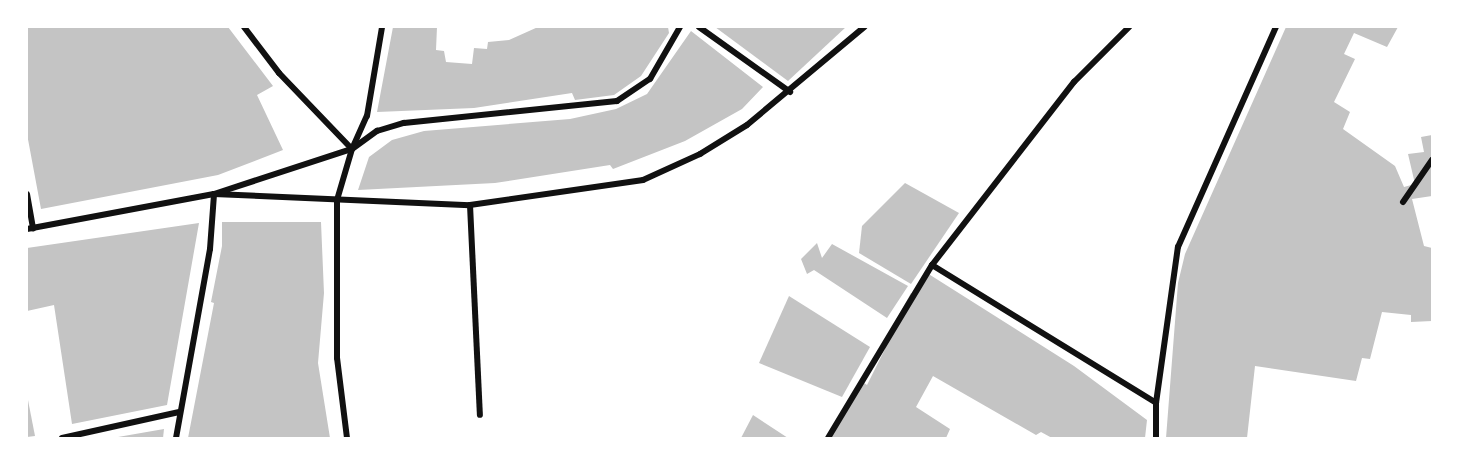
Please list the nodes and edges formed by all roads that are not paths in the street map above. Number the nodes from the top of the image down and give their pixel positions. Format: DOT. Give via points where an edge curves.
graph roads {
  1 [pos="244,27"];
  2 [pos="382,27"];
  3 [pos="680,27"];
  4 [pos="699,27"];
  5 [pos="864,27"];
  6 [pos="1129,27"];
  7 [pos="1276,27"];
  8 [pos="790,92"];
  9 [pos="352,148"];
  10 [pos="1432,160"];
  11 [pos="27,194"];
  12 [pos="214,194"];
  13 [pos="337,200"];
  14 [pos="1403,202"];
  15 [pos="470,205"];
  16 [pos="30,228"];
  17 [pos="932,265"];
  18 [pos="1156,403"];
  19 [pos="179,412"];
  20 [pos="480,415"];
  21 [pos="62,438"];
  22 [pos="176,438"];
  23 [pos="347,438"];
  24 [pos="828,438"];
  25 [pos="1156,438"];
  1 -- 9 [label="street" via="279,73"];
  2 -- 9 [label="street" via="367,116"];
  3 -- 9 [label="street" via="650,79 617,101 404,123 377,131"];
  4 -- 8 [label="street"];
  5 -- 8 [label="street"];
  6 -- 17 [label="street" via="1074,82"];
  7 -- 18 [label="street" via="1178,247"];
  8 -- 15 [label="street" via="700,154 643,180"];
  9 -- 12 [label="street"];
  9 -- 13 [label="street"];
  10 -- 14 [label="street"];
  11 -- 16 [label="street"];
  12 -- 13 [label="street"];
  12 -- 16 [label="street"];
  12 -- 19 [label="street" via="210,249"];
  13 -- 15 [label="street"];
  13 -- 23 [label="street" via="337,358"];
  15 -- 20 [label="street"];
  17 -- 18 [label="street"];
  17 -- 24 [label="street"];
  18 -- 25 [label="street"];
  19 -- 21 [label="street"];
  19 -- 22 [label="street"];
}
